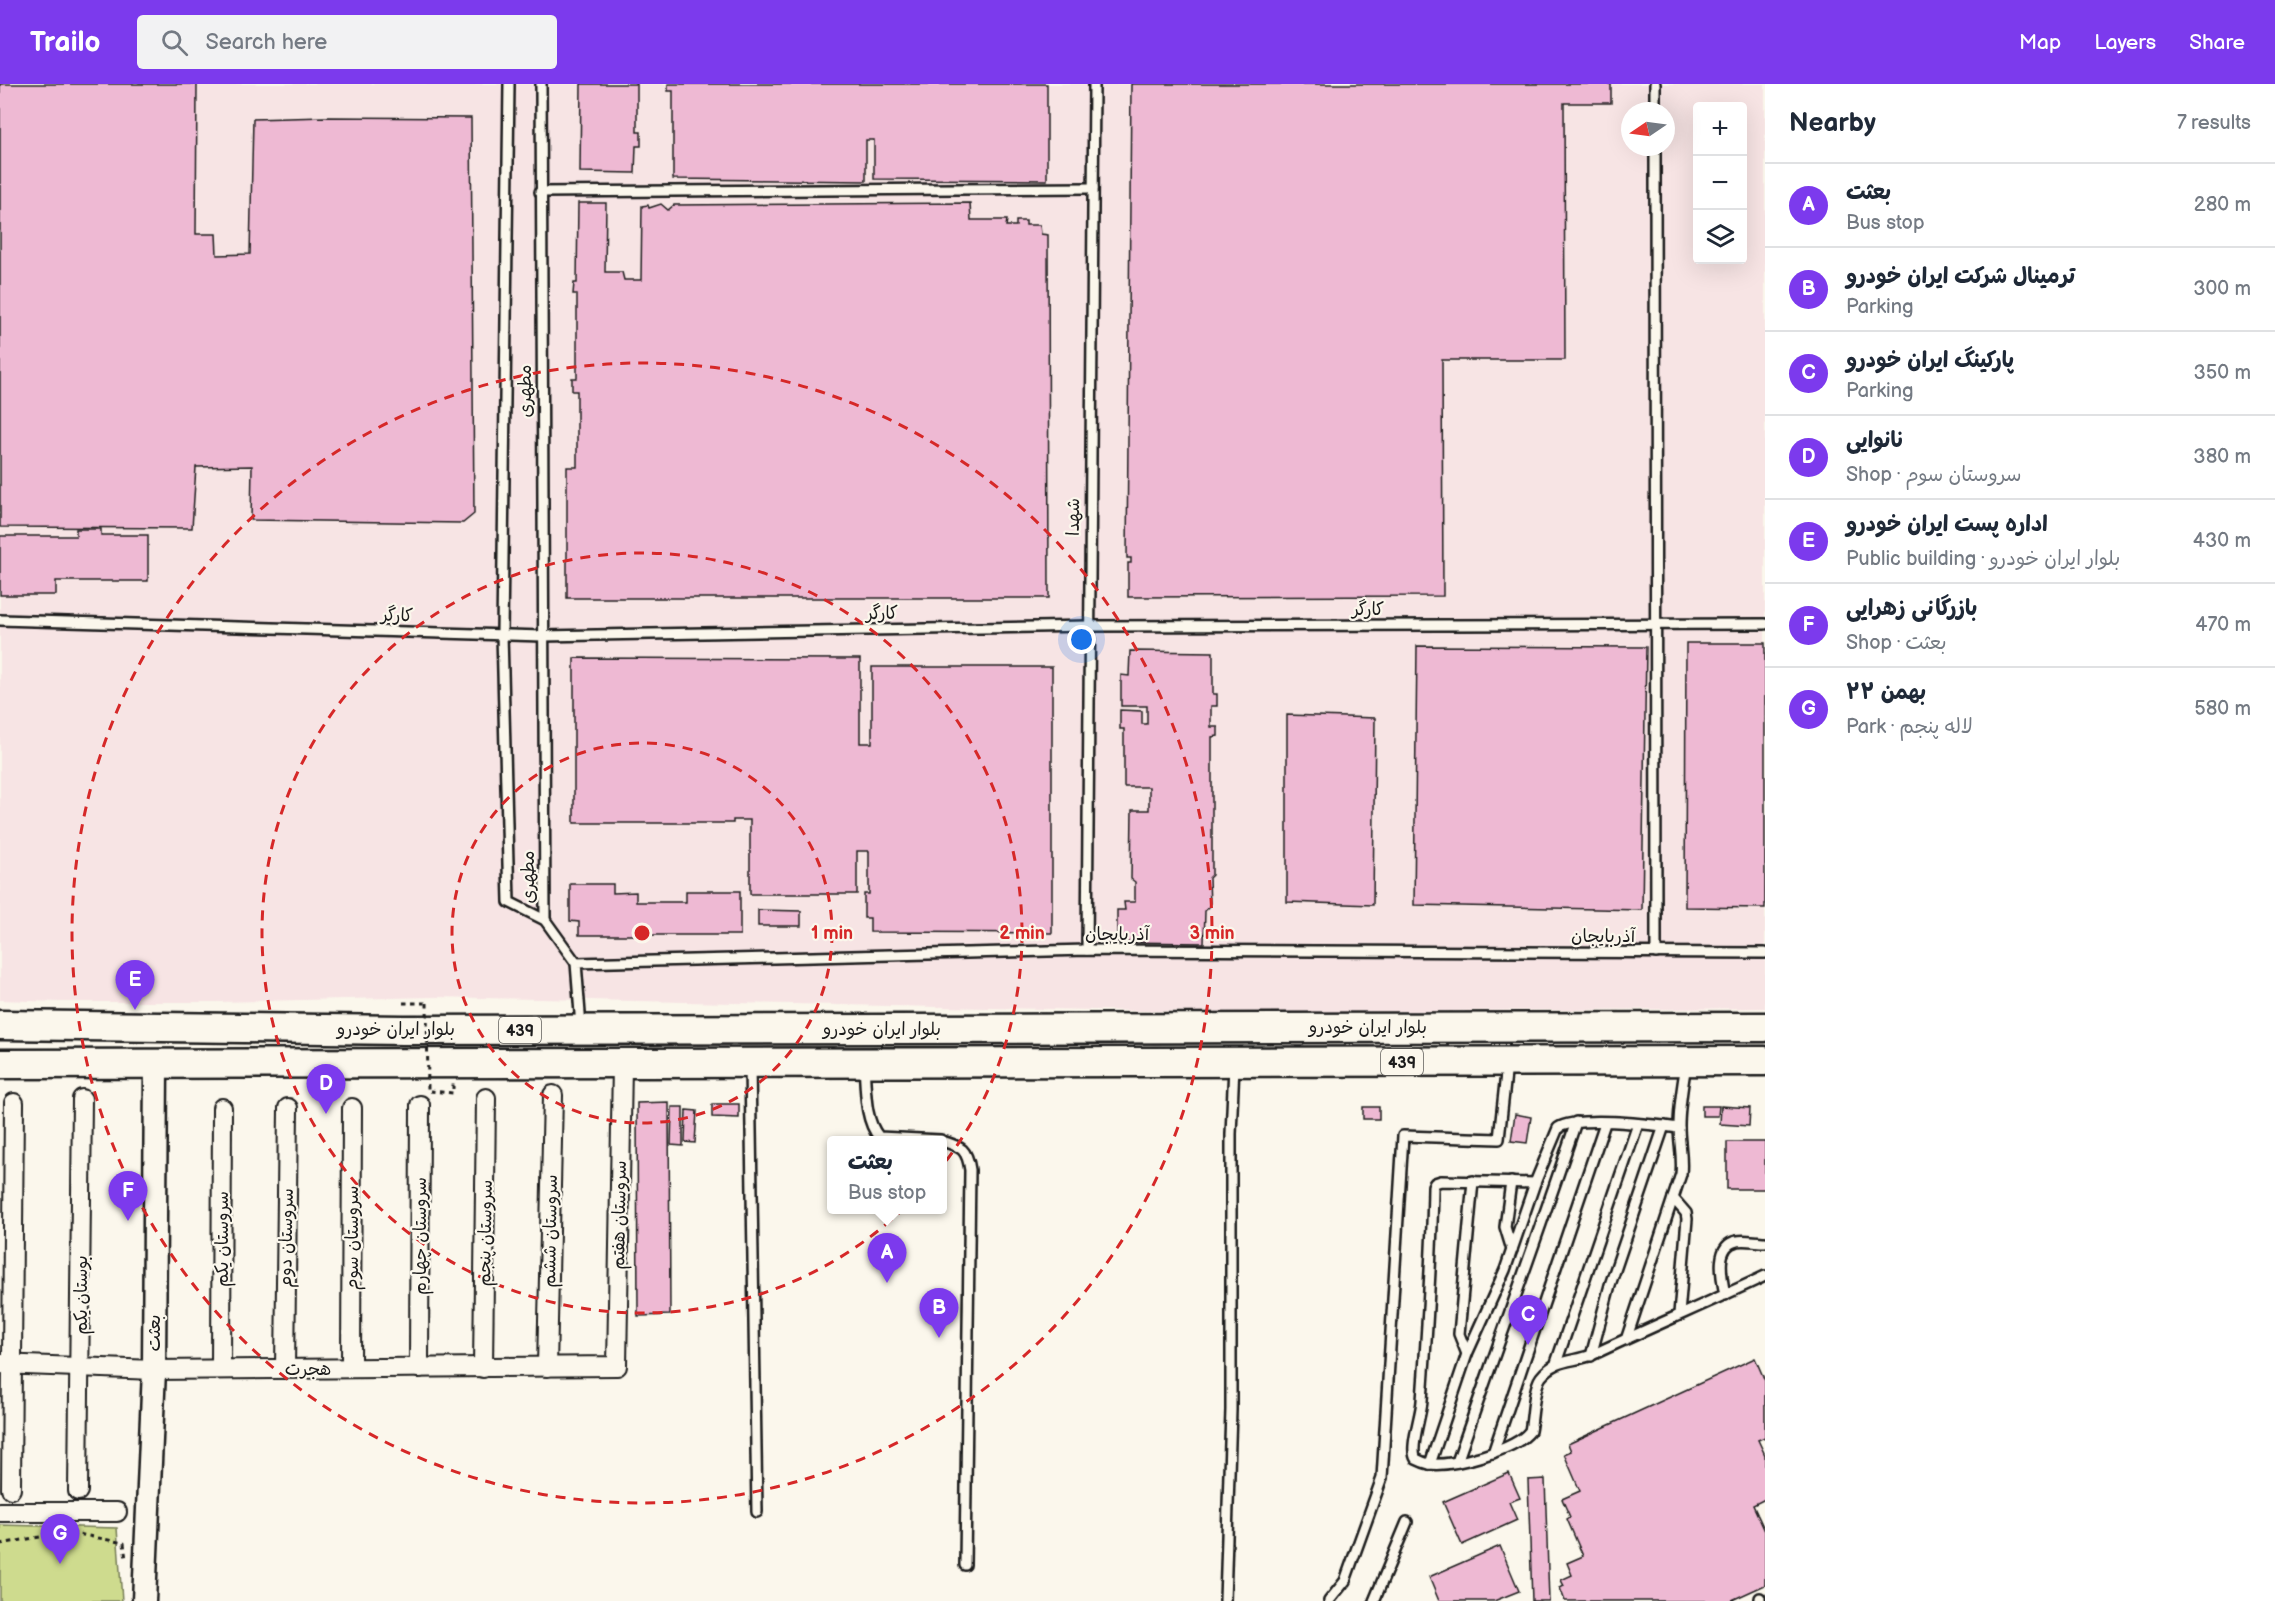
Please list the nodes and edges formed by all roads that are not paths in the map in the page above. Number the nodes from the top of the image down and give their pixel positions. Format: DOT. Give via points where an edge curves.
graph roads {
  1 [pos="509,84"];
  2 [pos="541,84"];
  3 [pos="1094,84"];
  4 [pos="1655,84"];
  5 [pos="1655,102"];
  6 [pos="1655,156"];
  7 [pos="1093,188"];
  8 [pos="540,192"];
  9 [pos="0,620"];
  10 [pos="1765,624"];
  11 [pos="1089,626"];
  12 [pos="1656,626"];
  13 [pos="502,634"];
  14 [pos="543,636"];
  15 [pos="545,920"];
  16 [pos="1087,950"];
  17 [pos="1656,952"];
  18 [pos="1765,953"];
  19 [pos="576,963"];
  20 [pos="0,1025"];
  21 [pos="1765,1027"];
  22 [pos="1040,1028"];
  23 [pos="1088,1028"];
  24 [pos="582,1029"];
  25 [pos="1687,1061"];
  26 [pos="1765,1061"];
  27 [pos="1234,1062"];
  28 [pos="1508,1062"];
  29 [pos="864,1063"];
  30 [pos="1038,1063"];
  31 [pos="1087,1063"];
  32 [pos="0,1064"];
  33 [pos="156,1064"];
  34 [pos="622,1064"];
  35 [pos="750,1064"];
  36 [pos="553,1095"];
  37 [pos="424,1098"];
  38 [pos="486,1098"];
  39 [pos="82,1099"];
  40 [pos="14,1103"];
  41 [pos="222,1108"];
  42 [pos="288,1108"];
  43 [pos="352,1108"];
  44 [pos="1576,1122"];
  45 [pos="1605,1123"];
  46 [pos="1638,1124"];
  47 [pos="1664,1126"];
  48 [pos="1679,1128"];
  49 [pos="878,1136"];
  50 [pos="947,1143"];
  51 [pos="1473,1181"];
  52 [pos="1511,1182"];
  53 [pos="1535,1183"];
  54 [pos="1673,1198"];
  55 [pos="1765,1242"];
  56 [pos="1512,1250"];
  57 [pos="1765,1276"];
  58 [pos="1725,1295"];
  59 [pos="1679,1314"];
  60 [pos="1626,1337"];
  61 [pos="1467,1354"];
  62 [pos="1591,1356"];
  63 [pos="1556,1363"];
  64 [pos="6,1364"];
  65 [pos="617,1366"];
  66 [pos="80,1367"];
  67 [pos="547,1367"];
  68 [pos="351,1368"];
  69 [pos="419,1368"];
  70 [pos="483,1368"];
  71 [pos="221,1369"];
  72 [pos="285,1369"];
  73 [pos="154,1370"];
  74 [pos="1492,1453"];
  75 [pos="1457,1462"];
  76 [pos="1430,1464"];
  77 [pos="11,1489"];
  78 [pos="78,1491"];
  79 [pos="0,1512"];
  80 [pos="117,1512"];
  81 [pos="757,1512"];
  82 [pos="1407,1522"];
  83 [pos="965,1565"];
  84 [pos="144,1601"];
  85 [pos="1225,1601"];
  86 [pos="1329,1601"];
  87 [pos="1374,1601"];
  1 -- 13 [label="lane, مطهری"];
  2 -- 8 [label="lane, مطهری"];
  3 -- 7 [label="lane, شهدا"];
  4 -- 5 [label="lane"];
  6 -- 12 [label="lane"];
  7 -- 8 [label="lane"];
  7 -- 11 [label="lane, شهدا"];
  8 -- 14 [label="lane, مطهری"];
  9 -- 13 [label="lane, کارگر"];
  10 -- 12 [label="lane, کارگر"];
  11 -- 12 [label="lane, کارگر"];
  11 -- 14 [label="lane, کارگر"];
  11 -- 16 [label="lane, شهدا"];
  12 -- 17 [label="lane"];
  13 -- 14 [label="lane, کارگر"];
  13 -- 15 [label="lane, مطهری" via="509,902"];
  14 -- 15 [label="lane, مطهری"];
  15 -- 19 [label="lane"];
  16 -- 17 [label="lane, آذربایجان"];
  16 -- 19 [label="lane, آذربایجان"];
  17 -- 18 [label="lane, آذربایجان"];
  19 -- 24 [label="lane"];
  20 -- 24 [label="main road, بلوار ایران خودرو / 439"];
  21 -- 23 [label="main road, بلوار ایران خودرو / 439"];
  22 -- 23 [label="main road, بلوار ایران خودرو / 439"];
  22 -- 24 [label="main road, بلوار ایران خودرو / 439"];
  22 -- 30 [label="main road"];
  23 -- 31 [label="main road"];
  25 -- 26 [label="main road, بلوار ایران خودرو / 439"];
  25 -- 28 [label="main road, بلوار ایران خودرو / 439"];
  25 -- 48 [label="lane"];
  27 -- 28 [label="main road, بلوار ایران خودرو / 439"];
  27 -- 31 [label="main road, بلوار ایران خودرو / 439"];
  27 -- 85 [label="lane"];
  28 -- 86 [label="lane" via="1499,1139 1403,1136 1382,1478 1345,1581"];
  29 -- 30 [label="main road, بلوار ایران خودرو / 439"];
  29 -- 35 [label="main road, بلوار ایران خودرو / 439"];
  29 -- 49 [label="lane" via="868,1109"];
  30 -- 31 [label="main road, بلوار ایران خودرو / 439"];
  32 -- 33 [label="main road, بلوار ایران خودرو / 439"];
  33 -- 34 [label="main road, بلوار ایران خودرو / 439"];
  33 -- 73 [label="street, بعثت"];
  34 -- 35 [label="main road, بلوار ایران خودرو / 439"];
  34 -- 65 [label="street, سروستان هفتم"];
  35 -- 81 [label="lane"];
  36 -- 67 [label="street, سروستان ششم"];
  37 -- 69 [label="street, سروستان چهارم"];
  38 -- 70 [label="street, سروستان پنجم"];
  39 -- 66 [label="street, بوستان یکم"];
  40 -- 64 [label="street"];
  41 -- 71 [label="street, سروستان یکم"];
  42 -- 72 [label="street, سروستان دوم"];
  43 -- 68 [label="street, سروستان سوم"];
  44 -- 45 [label="lane"];
  44 -- 53 [label="lane" via="1558,1128"];
  44 -- 75 [label="lane"];
  45 -- 46 [label="lane"];
  45 -- 74 [label="lane"];
  46 -- 47 [label="lane"];
  46 -- 63 [label="lane"];
  47 -- 48 [label="lane"];
  47 -- 62 [label="lane" via="1610,1285"];
  48 -- 54 [label="lane" via="1683,1157"];
  50 -- 83 [label="lane" via="968,1155 970,1170"];
  51 -- 52 [label="lane"];
  51 -- 61 [label="lane" via="1459,1334"];
  51 -- 76 [label="lane" via="1441,1181 1433,1186 1421,1413 1413,1452 1416,1459"];
  52 -- 53 [label="lane"];
  52 -- 56 [label="lane" via="1505,1227"];
  53 -- 56 [label="lane"];
  54 -- 59 [label="lane" via="1687,1219"];
  54 -- 60 [label="lane"];
  55 -- 58 [label="lane" via="1737,1241 1723,1251 1721,1277"];
  56 -- 61 [label="lane"];
  57 -- 58 [label="lane"];
  58 -- 59 [label="lane"];
  59 -- 60 [label="lane"];
  60 -- 62 [label="lane"];
  61 -- 76 [label="lane"];
  62 -- 63 [label="lane"];
  63 -- 74 [label="lane" via="1538,1384 1530,1431"];
  64 -- 66 [label="street, هجرت"];
  64 -- 77 [label="street"];
  65 -- 67 [label="street, هجرت"];
  66 -- 73 [label="street, هجرت"];
  66 -- 78 [label="street, بوستان یکم"];
  67 -- 70 [label="street, هجرت"];
  68 -- 69 [label="street, هجرت"];
  68 -- 72 [label="street, هجرت"];
  69 -- 70 [label="street, هجرت"];
  71 -- 72 [label="street, هجرت"];
  71 -- 73 [label="street, هجرت"];
  73 -- 84 [label="street, بعثت"];
  74 -- 75 [label="lane"];
  75 -- 76 [label="lane"];
  79 -- 80 [label="street"];
  82 -- 87 [label="lane"];
}
